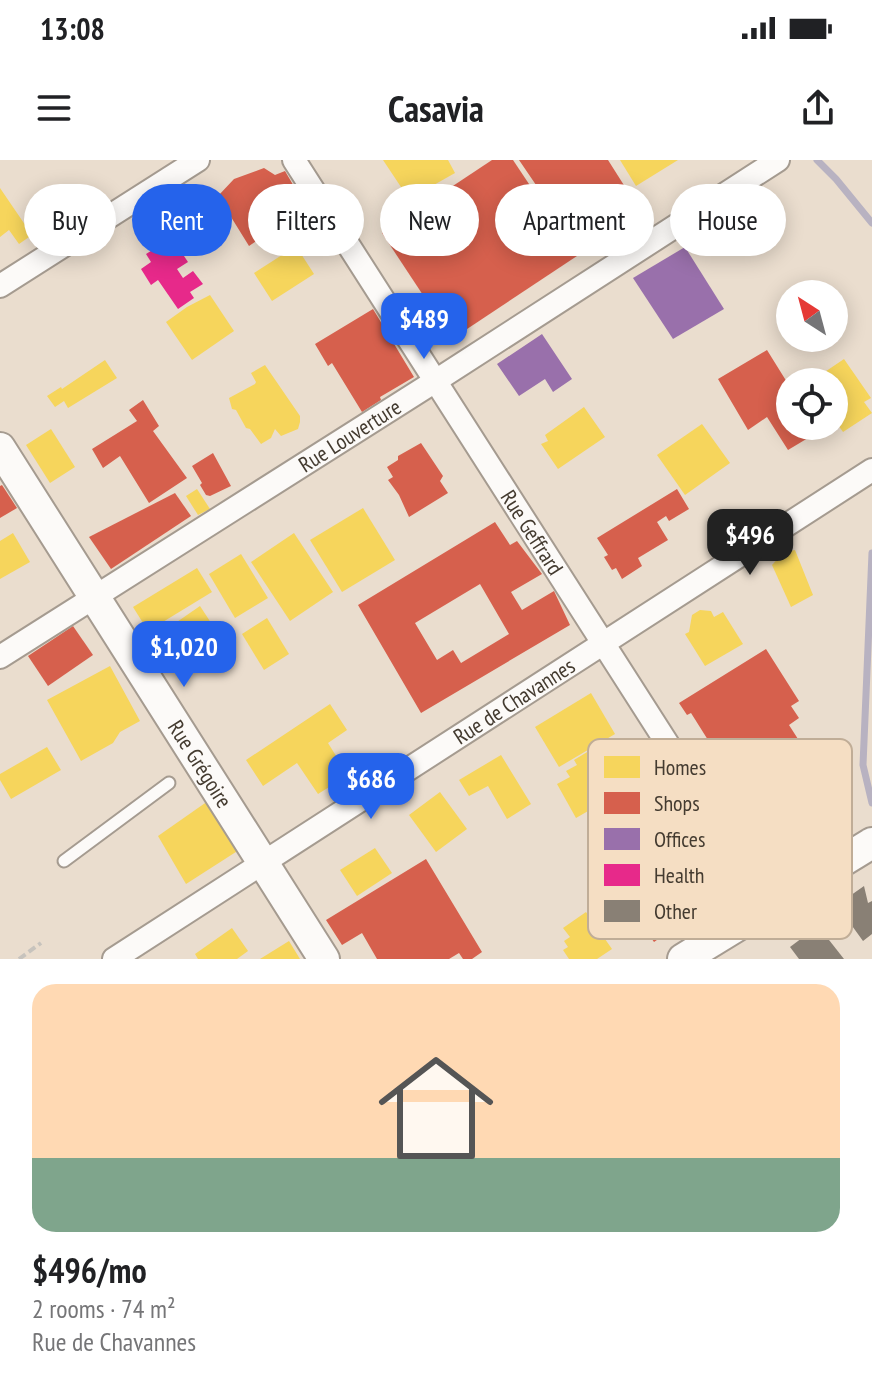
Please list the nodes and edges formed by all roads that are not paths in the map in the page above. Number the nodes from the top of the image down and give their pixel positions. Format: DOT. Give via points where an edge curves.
graph roads {
  1 [pos="198,160"];
  2 [pos="294,160"];
  3 [pos="778,160"];
  4 [pos="0,286"];
  5 [pos="437,380"];
  6 [pos="0,448"];
  7 [pos="872,471"];
  8 [pos="94,598"];
  9 [pos="603,645"];
  10 [pos="0,657"];
  11 [pos="664,739"];
  12 [pos="169,783"];
  13 [pos="64,861"];
  14 [pos="262,864"];
  15 [pos="715,939"];
  16 [pos="114,959"];
  17 [pos="324,959"];
  18 [pos="683,959"];
  1 -- 4 [label="street"];
  2 -- 5 [label="street, Rue Geffrard"];
  3 -- 5 [label="street, Rue Louverture"];
  5 -- 8 [label="street, Rue Louverture"];
  5 -- 9 [label="street, Rue Geffrard"];
  6 -- 8 [label="main road, Rue Grégoire"];
  7 -- 9 [label="street, Rue de Chavannes"];
  8 -- 10 [label="street, Rue Louverture"];
  8 -- 14 [label="main road, Rue Grégoire"];
  9 -- 11 [label="street, Rue Geffrard"];
  9 -- 14 [label="street, Rue de Chavannes"];
  12 -- 13 [label="lane"];
  14 -- 16 [label="street, Rue de Chavannes"];
  14 -- 17 [label="main road, Rue Grégoire"];
  15 -- 18 [label="main road"];
}
